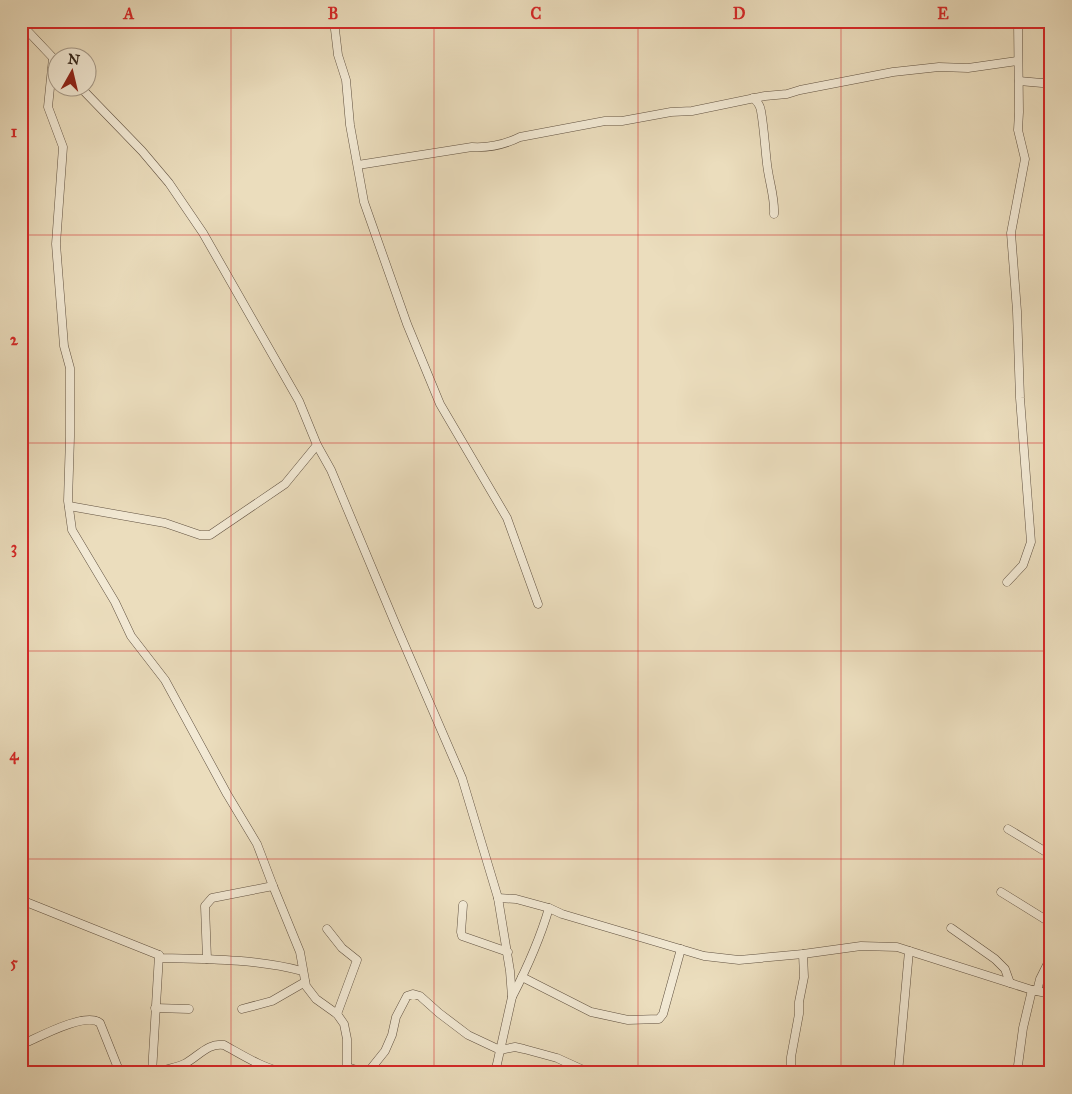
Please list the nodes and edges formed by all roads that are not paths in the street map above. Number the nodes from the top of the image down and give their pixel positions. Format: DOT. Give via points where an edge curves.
graph roads {
  1 [pos="334,21"];
  2 [pos="1018,21"];
  3 [pos="21,24"];
  4 [pos="48,53"];
  5 [pos="1018,61"];
  6 [pos="1019,81"];
  7 [pos="1051,81"];
  8 [pos="49,98"];
  9 [pos="91,98"];
  10 [pos="754,98"];
  11 [pos="358,165"];
  12 [pos="774,214"];
  13 [pos="317,445"];
  14 [pos="69,506"];
  15 [pos="1007,582"];
  16 [pos="538,604"];
  17 [pos="1008,829"];
  18 [pos="1051,856"];
  19 [pos="273,886"];
  20 [pos="1001,892"];
  21 [pos="498,898"];
  22 [pos="21,900"];
  23 [pos="463,905"];
  24 [pos="549,908"];
  25 [pos="1051,923"];
  26 [pos="327,928"];
  27 [pos="951,928"];
  28 [pos="682,949"];
  29 [pos="909,951"];
  30 [pos="508,952"];
  31 [pos="803,954"];
  32 [pos="159,955"];
  33 [pos="1051,957"];
  34 [pos="207,959"];
  35 [pos="302,971"];
  36 [pos="522,977"];
  37 [pos="305,982"];
  38 [pos="1010,983"];
  39 [pos="1034,991"];
  40 [pos="1051,994"];
  41 [pos="512,997"];
  42 [pos="155,1008"];
  43 [pos="189,1009"];
  44 [pos="242,1009"];
  45 [pos="337,1014"];
  46 [pos="21,1045"];
  47 [pos="500,1050"];
  48 [pos="347,1070"];
  49 [pos="120,1073"];
  50 [pos="152,1073"];
  51 [pos="157,1073"];
  52 [pos="287,1073"];
  53 [pos="495,1073"];
  54 [pos="590,1073"];
  55 [pos="791,1073"];
  56 [pos="898,1073"];
  57 [pos="1017,1073"];
  1 -- 11 [label="street"];
  2 -- 5 [label="street"];
  3 -- 4 [label="street"];
  5 -- 6 [label="street"];
  5 -- 10 [label="street" via="968,68 939,67 893,72"];
  6 -- 7 [label="street"];
  6 -- 15 [label="street" via="1018,130 1025,159 1011,233 1031,542 1023,565"];
  8 -- 14 [label="street" via="48,107 63,147 56,244 64,346 70,368"];
  9 -- 13 [label="street" via="169,183 203,234 299,401"];
  10 -- 11 [label="street" via="692,111 605,121 520,137 491,148 472,147"];
  10 -- 12 [label="street" via="760,110 775,202"];
  11 -- 16 [label="street" via="364,202 407,324 440,404 508,518"];
  13 -- 14 [label="street" via="285,484 210,535"];
  13 -- 21 [label="street" via="332,470 462,778"];
  14 -- 19 [label="street" via="72,530 115,602 131,636 165,680 257,844"];
  17 -- 18 [label="street"];
  19 -- 34 [label="street" via="208,901"];
  19 -- 35 [label="street" via="300,952"];
  20 -- 25 [label="street"];
  21 -- 24 [label="street" via="516,898"];
  21 -- 30 [label="street"];
  22 -- 32 [label="street"];
  23 -- 30 [label="street" via="462,936"];
  24 -- 28 [label="street"];
  24 -- 36 [label="street"];
  26 -- 45 [label="street" via="342,948 357,960"];
  27 -- 38 [label="street" via="995,959 1005,969"];
  28 -- 31 [label="street" via="704,956 739,960"];
  28 -- 36 [label="street" via="659,1019 628,1020 591,1012"];
  29 -- 31 [label="street" via="896,947 861,946"];
  29 -- 38 [label="street"];
  29 -- 56 [label="street"];
  30 -- 41 [label="street"];
  31 -- 55 [label="street" via="804,977"];
  32 -- 34 [label="street" via="161,958"];
  32 -- 42 [label="street"];
  33 -- 39 [label="street"];
  34 -- 35 [label="street" via="279,965"];
  35 -- 37 [label="street"];
  36 -- 41 [label="street"];
  37 -- 44 [label="street" via="272,1002"];
  37 -- 45 [label="street" via="316,999"];
  38 -- 39 [label="street"];
  39 -- 40 [label="street"];
  39 -- 57 [label="street" via="1023,1028"];
  41 -- 47 [label="street"];
  42 -- 43 [label="street"];
  42 -- 50 [label="street"];
  45 -- 48 [label="street" via="344,1024 347,1039"];
  46 -- 49 [label="street" via="77,1021 98,1020"];
  47 -- 48 [label="street" via="468,1035 420,996 413,994 407,996 399,1008 385,1051 369,1071"];
  47 -- 53 [label="street"];
  47 -- 54 [label="street" via="524,1049 557,1058"];
  51 -- 52 [label="street" via="185,1064 219,1044 262,1066"];
}
